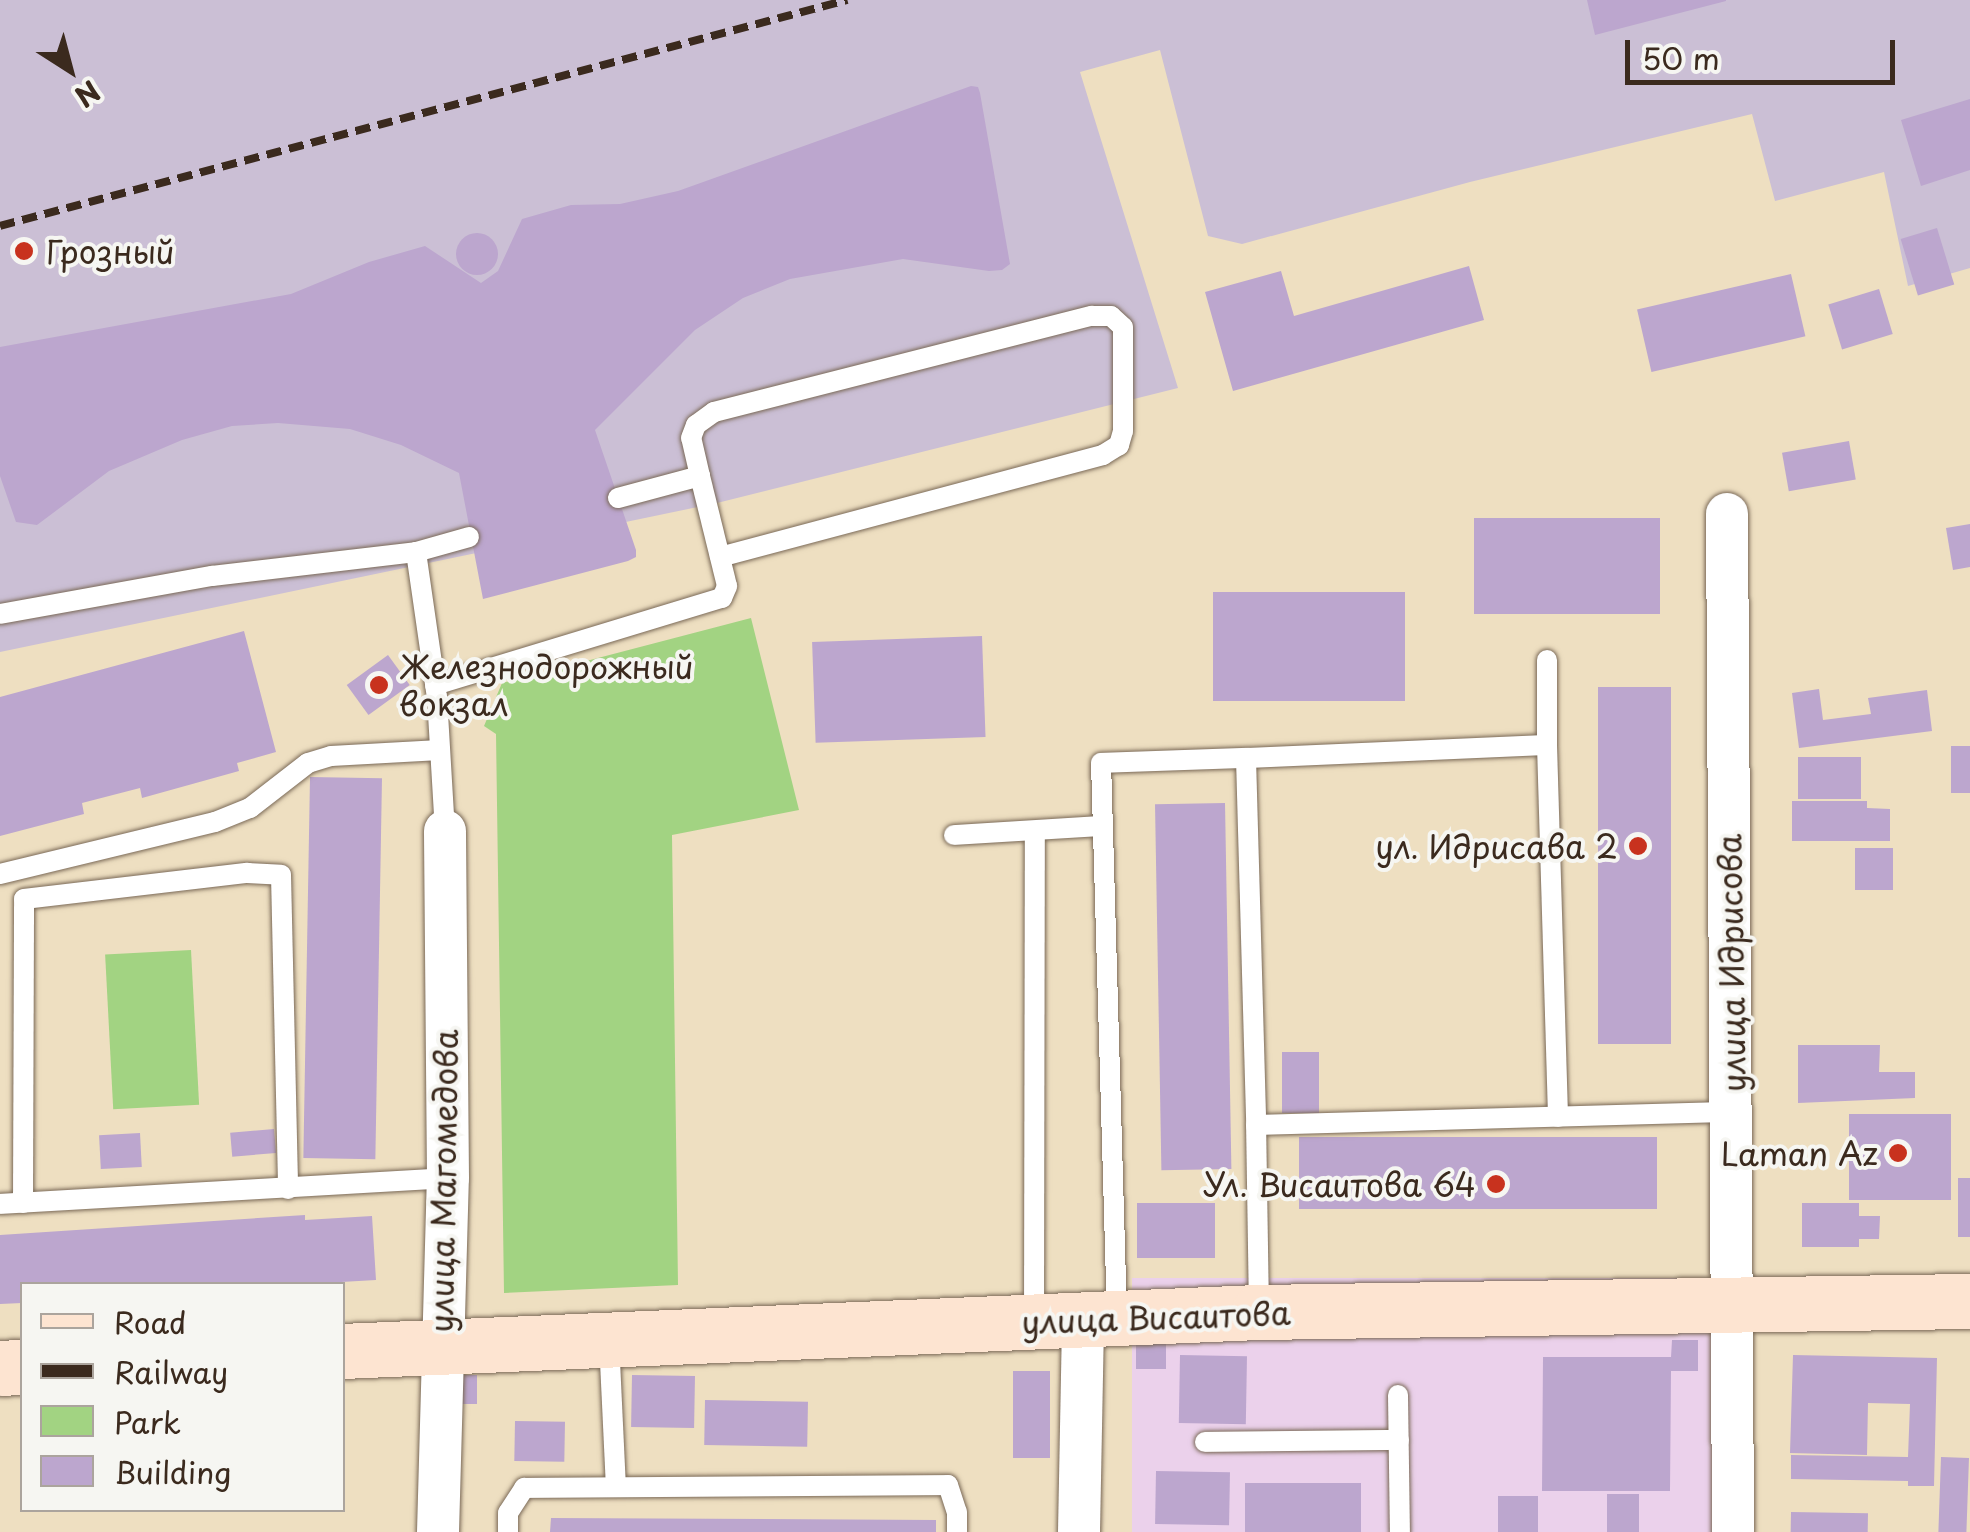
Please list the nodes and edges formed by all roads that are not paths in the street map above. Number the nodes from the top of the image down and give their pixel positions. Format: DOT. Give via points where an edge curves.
graph roads {
  1 [pos="700,476"];
  2 [pos="618,498"];
  3 [pos="1727,514"];
  4 [pos="469,538"];
  5 [pos="416,552"];
  6 [pos="720,558"];
  7 [pos="0,614"];
  8 [pos="1547,660"];
  9 [pos="435,685"];
  10 [pos="1547,745"];
  11 [pos="440,750"];
  12 [pos="1246,758"];
  13 [pos="1102,826"];
  14 [pos="444,831"];
  15 [pos="1034,831"];
  16 [pos="954,834"];
  17 [pos="0,874"];
  18 [pos="1732,1112"];
  19 [pos="1558,1116"];
  20 [pos="1256,1125"];
  21 [pos="448,1178"];
  22 [pos="288,1189"];
  23 [pos="22,1203"];
  24 [pos="0,1204"];
  25 [pos="1970,1301"];
  26 [pos="1731,1306"];
  27 [pos="1259,1312"];
  28 [pos="1078,1320"];
  29 [pos="609,1338"];
  30 [pos="440,1346"];
  31 [pos="345,1351"];
  32 [pos="1398,1395"];
  33 [pos="1399,1440"];
  34 [pos="1205,1442"];
  35 [pos="616,1486"];
  36 [pos="438,1532"];
  37 [pos="508,1532"];
  38 [pos="957,1532"];
  39 [pos="1079,1532"];
  40 [pos="1400,1532"];
  41 [pos="1733,1532"];
  1 -- 2 [label="lane"];
  1 -- 6 [label="lane"];
  1 -- 6 [label="lane" via="691,438 714,412 1092,316 1111,316 1123,327 1119,446"];
  3 -- 18 [label="street, улица Идрисова"];
  4 -- 5 [label="lane"];
  5 -- 7 [label="lane" via="212,576"];
  5 -- 9 [label="lane"];
  6 -- 9 [label="lane" via="726,586 714,603"];
  8 -- 10 [label="lane"];
  9 -- 11 [label="lane"];
  10 -- 12 [label="lane"];
  10 -- 19 [label="lane"];
  11 -- 14 [label="lane"];
  11 -- 17 [label="lane" via="331,756 308,764 250,808 214,822"];
  12 -- 13 [label="lane" via="1101,763"];
  12 -- 20 [label="lane"];
  13 -- 15 [label="lane"];
  13 -- 28 [label="lane"];
  14 -- 21 [label="street, улица Магомедова"];
  15 -- 16 [label="lane"];
  15 -- 28 [label="lane"];
  18 -- 19 [label="lane"];
  18 -- 26 [label="street, улица Идрисова"];
  19 -- 20 [label="lane"];
  20 -- 27 [label="lane"];
  21 -- 22 [label="lane"];
  21 -- 30 [label="street, улица Магомедова"];
  22 -- 23 [label="lane"];
  22 -- 23 [label="lane" via="281,876 247,873 24,899"];
  23 -- 24 [label="lane"];
  25 -- 26 [label="main road, улица Висаитова"];
  26 -- 27 [label="main road, улица Висаитова"];
  26 -- 41 [label="street, улица Идрисова"];
  27 -- 28 [label="main road, улица Висаитова"];
  28 -- 29 [label="main road, улица Висаитова"];
  28 -- 39 [label="street"];
  29 -- 30 [label="main road, улица Висаитова"];
  29 -- 35 [label="lane"];
  30 -- 31 [label="main road, улица Висаитова"];
  30 -- 36 [label="street, улица Магомедова"];
  32 -- 33 [label="lane"];
  33 -- 34 [label="lane"];
  33 -- 40 [label="lane"];
  35 -- 37 [label="lane" via="524,1488 508,1513"];
  35 -- 38 [label="lane" via="948,1485"];
}
